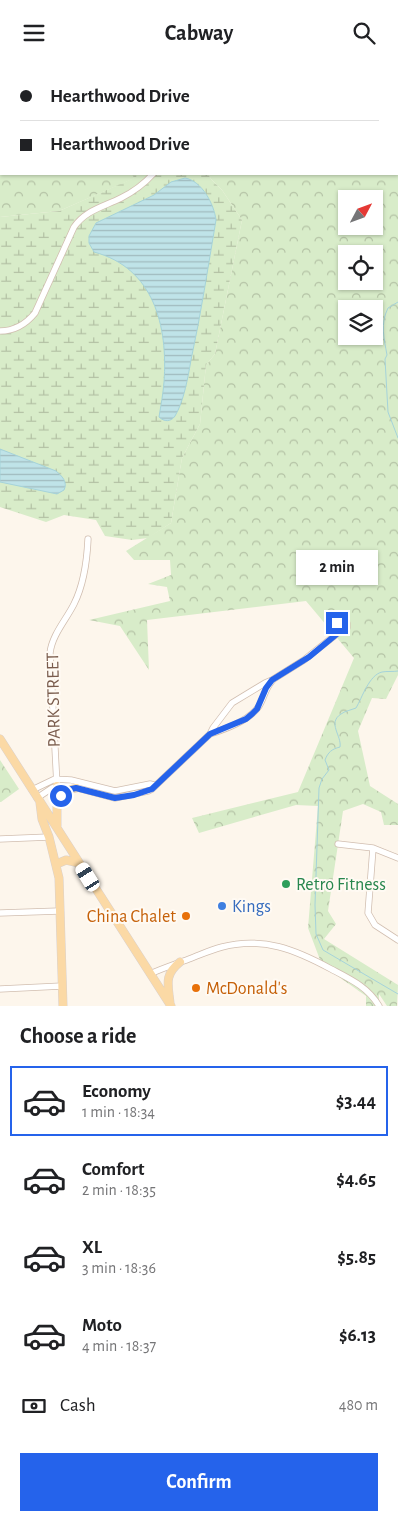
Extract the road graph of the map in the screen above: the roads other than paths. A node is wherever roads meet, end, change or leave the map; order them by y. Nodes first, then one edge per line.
1 (152, 175) edge
2 (0, 331) edge
3 (88, 539) dead end
4 (338, 633) dead end
5 (272, 680) junction
6 (210, 734) junction
7 (0, 739) edge
8 (56, 783) junction
9 (154, 785) junction
10 (76, 788) junction
11 (32, 790) junction
12 (38, 800) junction
13 (56, 805) junction
14 (57, 828) junction
15 (49, 837) junction
16 (0, 839) edge
17 (338, 844) dead end
18 (373, 848) junction
19 (398, 858) edge
20 (59, 863) junction
21 (79, 863) junction
22 (58, 873) junction
23 (60, 911) junction
24 (0, 913) edge
25 (398, 940) edge
26 (180, 962) junction
27 (150, 974) junction
28 (62, 987) junction
29 (0, 989) edge
30 (170, 1005) edge
31 (63, 1006) edge
32 (379, 1006) edge

1 - 2 street
3 - 8 street, PARK STREET
4 - 5 street
5 - 6 street
5 - 6 street
6 - 9 street
7 - 11 main road
8 - 9 street
8 - 10 street
8 - 11 street
8 - 12 street
8 - 13 main road
9 - 10 street
10 - 13 main road
11 - 12 main road
12 - 14 main road
12 - 15 main road
13 - 14 main road
14 - 21 main road
15 - 16 street
15 - 20 main road
15 - 22 main road
17 - 18 street
18 - 19 street
18 - 25 street
20 - 21 main road
20 - 22 main road
21 - 27 main road
22 - 23 main road
23 - 24 street
23 - 28 main road
26 - 27 street
26 - 30 main road
26 - 32 street
27 - 30 main road
28 - 29 street
28 - 31 main road

